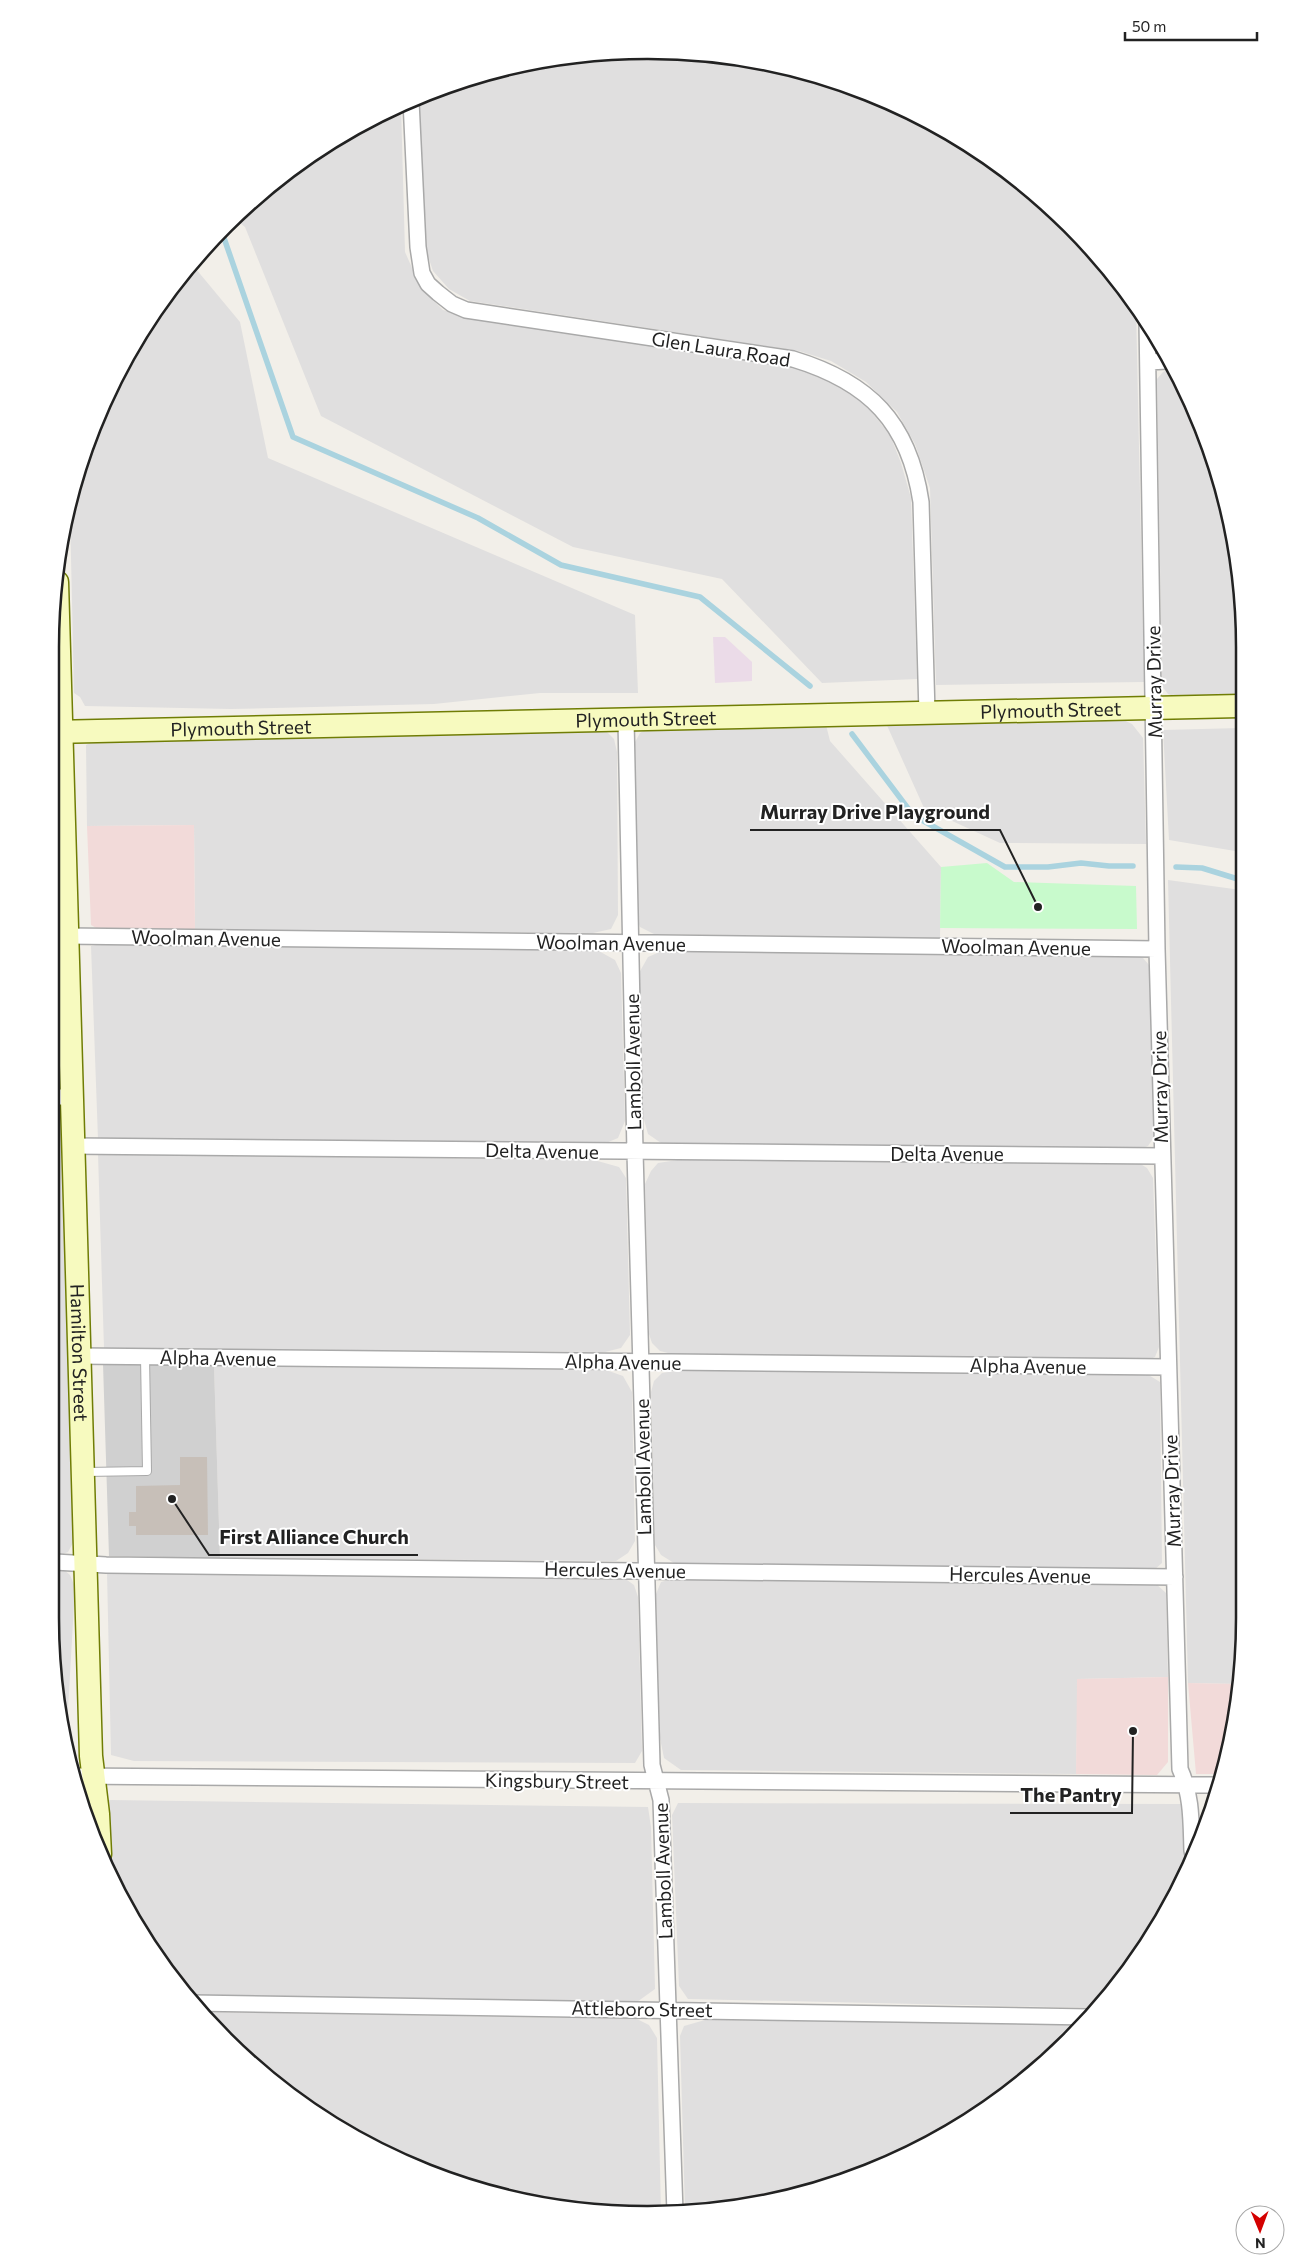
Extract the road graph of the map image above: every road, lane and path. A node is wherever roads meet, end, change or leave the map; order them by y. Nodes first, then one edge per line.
1 (411, 109) edge
2 (1147, 337) edge
3 (1162, 361) edge
4 (1148, 362) junction
5 (1236, 706) edge
6 (1154, 708) junction
7 (928, 713) junction
8 (626, 720) junction
9 (59, 732) edge
10 (59, 891) edge
11 (66, 936) junction
12 (631, 943) junction
13 (1157, 949) junction
14 (62, 1097) edge
15 (72, 1146) junction
16 (635, 1152) junction
17 (1162, 1156) junction
18 (78, 1356) junction
19 (145, 1357) junction
20 (640, 1362) junction
21 (1167, 1367) junction
22 (83, 1472) junction
23 (59, 1562) edge
24 (85, 1563) junction
25 (645, 1570) junction
26 (1175, 1577) junction
27 (84, 1776) edge
28 (657, 1782) junction
29 (1187, 1785) junction
30 (1212, 1785) edge
31 (91, 1809) edge
32 (1192, 1841) edge
33 (203, 2003) edge
34 (668, 2010) junction
35 (1080, 2017) edge
36 (675, 2205) edge

1 - 7 street, Glen Laura Road
2 - 4 street, Murray Drive
3 - 4 street
4 - 6 street, Murray Drive
5 - 6 street, Plymouth Street
6 - 7 street, Plymouth Street
6 - 13 street, Murray Drive
7 - 8 street, Plymouth Street
8 - 9 street, Plymouth Street
8 - 12 street, Lamboll Avenue
10 - 11 street, Hamilton Street
11 - 12 street, Woolman Avenue
11 - 14 street, Hamilton Street
12 - 13 street, Woolman Avenue
12 - 16 street, Lamboll Avenue
13 - 17 street, Murray Drive
14 - 15 street, Hamilton Street
15 - 16 street, Delta Avenue
15 - 18 street, Hamilton Street
16 - 17 street, Delta Avenue
16 - 20 street, Lamboll Avenue
17 - 21 street, Murray Drive
18 - 19 street, Alpha Avenue
18 - 22 street, Hamilton Street
19 - 20 street, Alpha Avenue
19 - 22 lane
20 - 21 street, Alpha Avenue
20 - 25 street, Lamboll Avenue
21 - 26 street, Murray Drive
22 - 24 street, Hamilton Street
23 - 24 street, Hercules Avenue
24 - 25 street, Hercules Avenue
24 - 27 street, Hamilton Street
25 - 26 street, Hercules Avenue
25 - 28 street, Lamboll Avenue
26 - 29 street, Murray Drive
27 - 28 street, Kingsbury Street
27 - 31 street, Hamilton Street
28 - 29 street, Kingsbury Street
28 - 34 street, Lamboll Avenue
29 - 30 street, Kingsbury Street
29 - 32 street, Murray Drive
33 - 34 street, Attleboro Street
34 - 35 street, Attleboro Street
34 - 36 street, Lamboll Avenue

